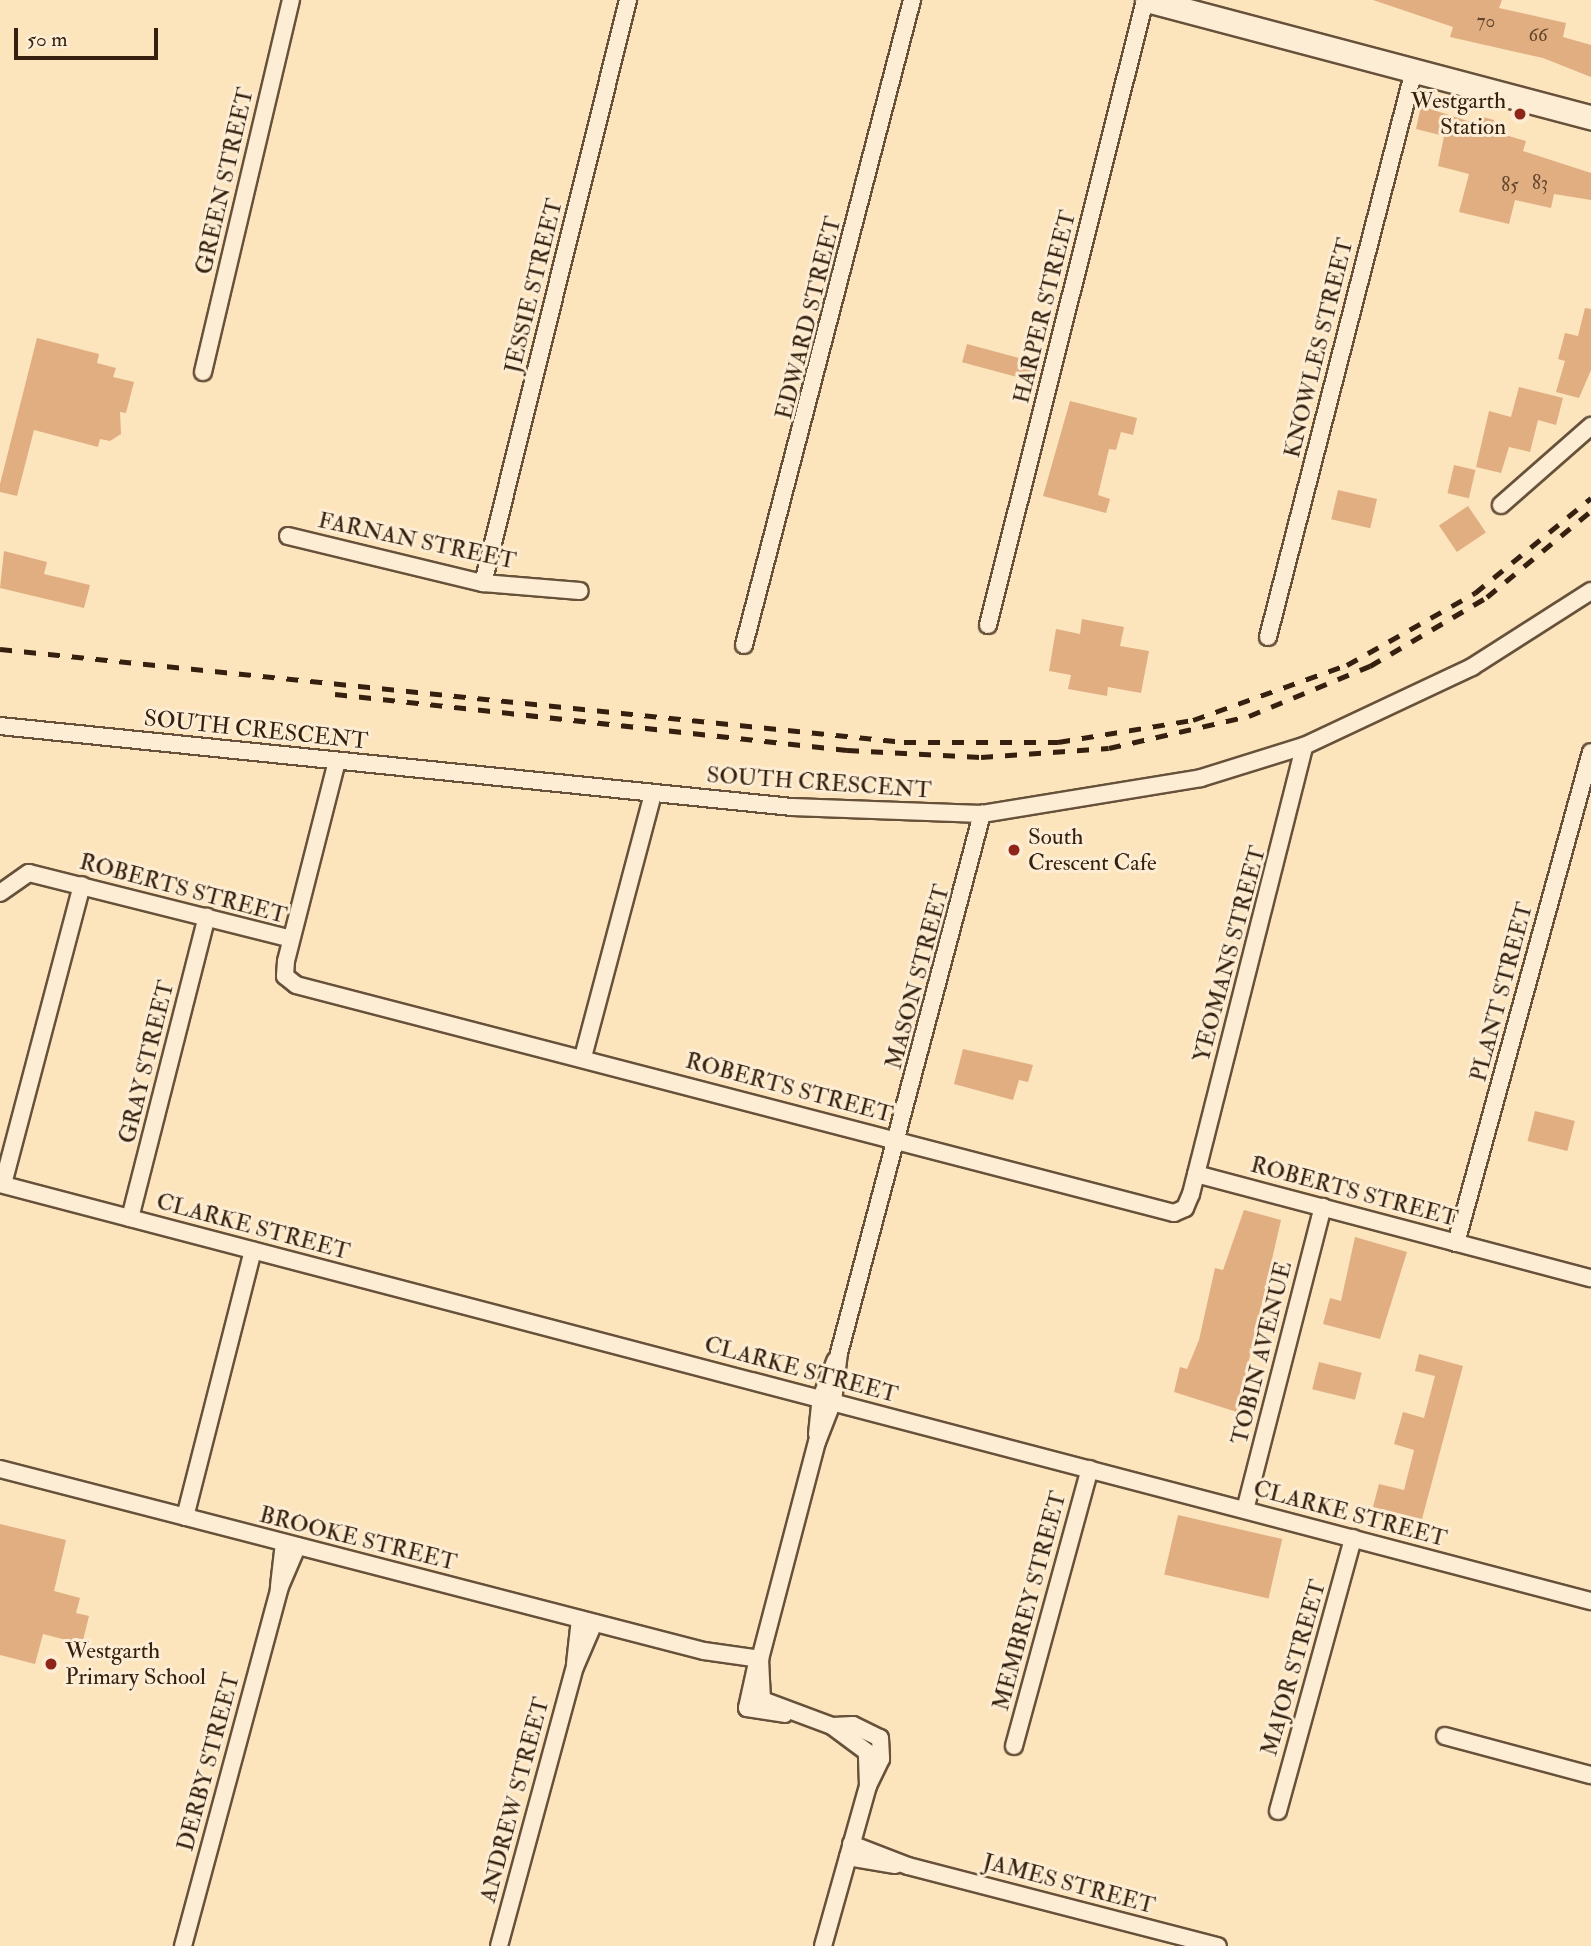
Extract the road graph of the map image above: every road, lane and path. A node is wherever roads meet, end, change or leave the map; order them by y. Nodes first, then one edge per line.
1 (291, 0) edge
2 (628, 0) edge
3 (912, 0) edge
4 (1146, 0) edge
5 (1414, 70) junction
6 (1591, 117) edge
7 (203, 372) dead end
8 (1591, 426) edge
9 (1501, 505) dead end
10 (288, 536) dead end
11 (483, 583) junction
12 (580, 590) dead end
13 (1591, 591) edge
14 (988, 625) dead end
15 (1268, 637) dead end
16 (744, 645) dead end
17 (0, 726) edge
18 (1304, 746) junction
19 (1591, 752) edge
20 (337, 761) junction
21 (653, 794) junction
22 (982, 814) junction
23 (82, 885) junction
24 (0, 893) edge
25 (207, 917) junction
26 (291, 939) junction
27 (583, 1057) junction
28 (896, 1140) junction
29 (1196, 1174) junction
30 (1, 1184) edge
31 (1323, 1207) junction
32 (130, 1218) junction
33 (1456, 1243) junction
34 (253, 1251) junction
35 (1591, 1278) edge
36 (827, 1400) junction
37 (0, 1469) edge
38 (1090, 1469) junction
39 (1245, 1510) junction
40 (185, 1517) junction
41 (1353, 1538) junction
42 (290, 1545) junction
43 (1591, 1601) edge
44 (587, 1621) junction
45 (758, 1667) junction
46 (1445, 1736) dead end
47 (1014, 1746) dead end
48 (1591, 1774) edge
49 (1278, 1811) dead end
50 (849, 1851) junction
51 (1152, 1929) junction
52 (183, 1946) edge
53 (499, 1946) edge
54 (823, 1946) edge
55 (1148, 1946) edge
56 (1218, 1946) edge

1 - 7 street, GREEN STREET
2 - 11 street, JESSIE STREET
3 - 16 street, EDWARD STREET
4 - 5 main road
4 - 14 street, HARPER STREET
5 - 6 main road
5 - 15 street, KNOWLES STREET
8 - 9 street
10 - 11 street, FARNAN STREET
11 - 12 street, FARNAN STREET
13 - 18 street, SOUTH CRESCENT
17 - 20 street, SOUTH CRESCENT
18 - 22 street, SOUTH CRESCENT
18 - 29 street, YEOMANS STREET
19 - 33 street, PLANT STREET
20 - 21 street, SOUTH CRESCENT
20 - 26 street
21 - 22 street, SOUTH CRESCENT
21 - 27 street
22 - 28 street, MASON STREET
23 - 24 street, ROBERTS STREET
23 - 25 street, ROBERTS STREET
23 - 30 street
25 - 26 street, ROBERTS STREET
25 - 32 street, GRAY STREET
26 - 27 street, ROBERTS STREET
27 - 28 street, ROBERTS STREET
28 - 29 street, ROBERTS STREET
28 - 36 street, MASON STREET
29 - 31 street, ROBERTS STREET
30 - 32 street, CLARKE STREET
31 - 33 street, ROBERTS STREET
31 - 39 street, TOBIN AVENUE
32 - 34 street, CLARKE STREET
33 - 35 street, ROBERTS STREET
34 - 36 street, CLARKE STREET
34 - 40 street
36 - 38 street, CLARKE STREET
36 - 45 street, MASON STREET
37 - 40 street, BROOKE STREET
38 - 39 street, CLARKE STREET
38 - 47 street, MEMBREY STREET
39 - 41 street, CLARKE STREET
40 - 42 street, BROOKE STREET
41 - 43 street, CLARKE STREET
41 - 49 street, MAJOR STREET
42 - 44 street, BROOKE STREET
42 - 52 street, DERBY STREET
44 - 45 street, BROOKE STREET
44 - 53 street, ANDREW STREET
45 - 50 street, MASON STREET
46 - 48 street
50 - 51 street, JAMES STREET
50 - 54 street
51 - 55 street
51 - 56 street, JAMES STREET

